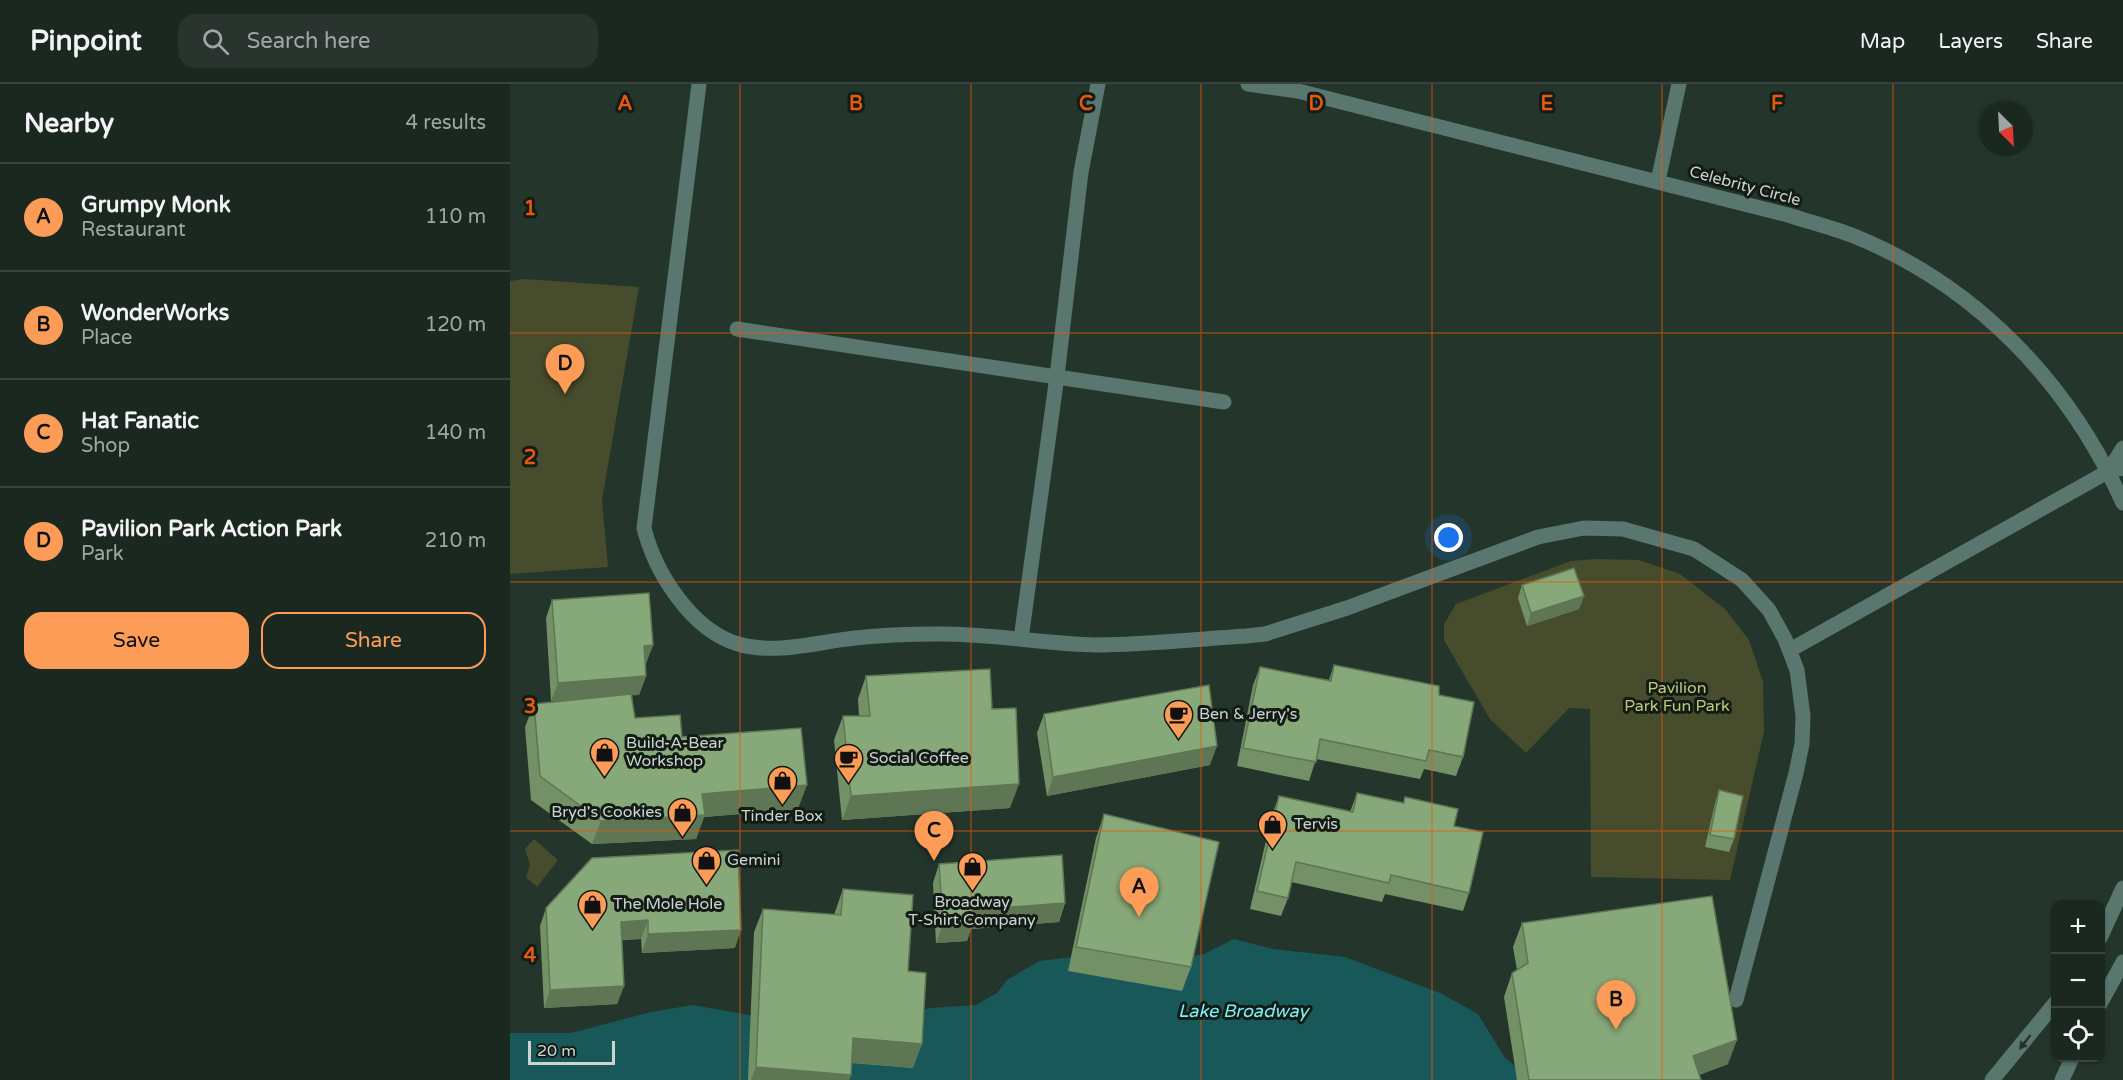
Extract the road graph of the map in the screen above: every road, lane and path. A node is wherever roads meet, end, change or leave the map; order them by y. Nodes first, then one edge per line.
1 (699, 84) edge
2 (1098, 84) edge
3 (1248, 84) edge
4 (1679, 84) edge
5 (1658, 182) junction
6 (737, 329) dead end
7 (1057, 376) junction
8 (1224, 402) dead end
9 (2123, 448) edge
10 (2116, 470) edge
11 (2123, 503) edge
12 (1021, 639) junction
13 (1790, 650) junction
14 (2123, 888) edge
15 (2105, 927) edge
16 (2123, 962) edge
17 (2105, 995) edge
18 (1736, 1000) dead end
19 (2051, 1007) edge
20 (2070, 1062) edge
21 (1992, 1080) edge
22 (2062, 1080) edge

1 - 12 street
2 - 7 street
3 - 5 street, Celebrity Circle
4 - 5 street
5 - 10 street, Celebrity Circle
6 - 7 street
7 - 8 street
7 - 12 street
9 - 10 street
10 - 11 street, Celebrity Circle
10 - 13 street
12 - 13 street
13 - 18 street
14 - 15 street
16 - 17 street
19 -> 21 street
20 - 22 street

